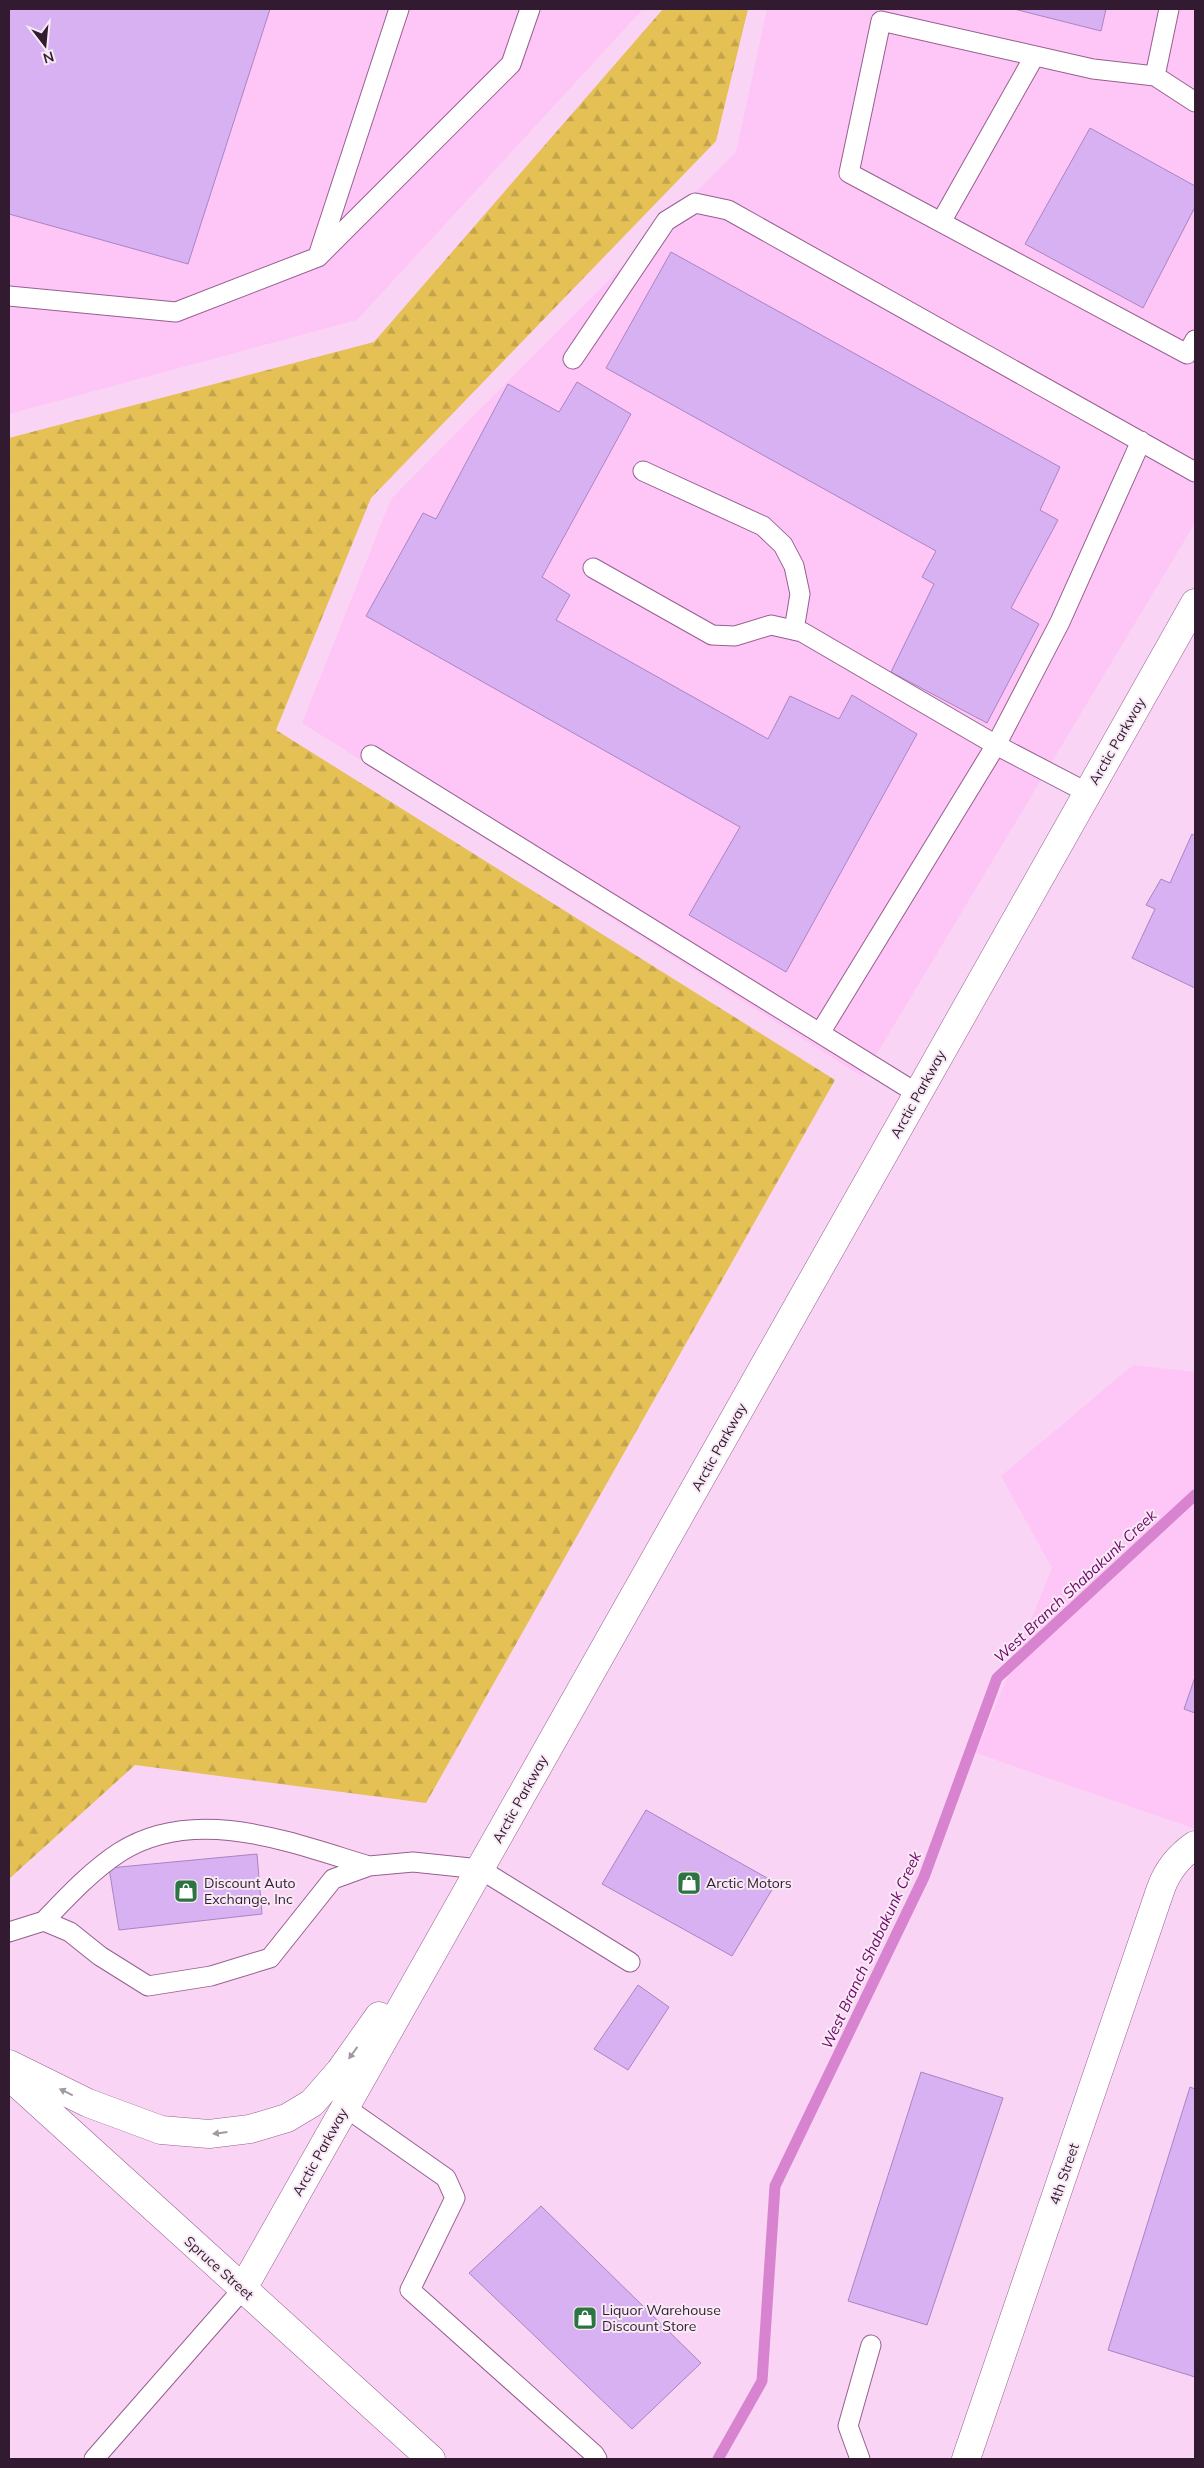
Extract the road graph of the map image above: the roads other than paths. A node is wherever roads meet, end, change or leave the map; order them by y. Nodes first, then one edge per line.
1 (399, 9) edge
2 (530, 9) edge
3 (1169, 9) edge
4 (905, 18) edge
5 (1034, 57) junction
6 (1155, 76) junction
7 (1195, 102) edge
8 (941, 222) junction
9 (318, 257) junction
10 (9, 296) edge
11 (1195, 340) edge
12 (573, 359) dead end
13 (1141, 441) junction
14 (643, 471) dead end
15 (1195, 472) edge
16 (593, 568) dead end
17 (1195, 603) edge
18 (794, 630) junction
19 (1188, 632) edge
20 (996, 745) junction
21 (371, 755) dead end
22 (1088, 793) junction
23 (820, 1033) junction
24 (918, 1094) junction
25 (1195, 1845) edge
26 (370, 1866) junction
27 (480, 1869) junction
28 (44, 1921) junction
29 (9, 1932) edge
30 (630, 1962) dead end
31 (9, 2064) edge
32 (9, 2076) edge
33 (345, 2108) junction
34 (242, 2290) junction
35 (871, 2345) dead end
36 (94, 2459) edge
37 (431, 2459) edge
38 (597, 2459) edge
39 (860, 2459) edge
40 (966, 2459) edge

1 - 9 lane
2 - 9 lane
3 - 6 lane
4 - 5 lane
4 - 8 lane
5 - 6 lane
5 - 8 lane
6 - 7 lane
8 - 11 lane
9 - 10 lane
12 - 13 lane
13 - 15 lane
13 - 20 lane
14 - 18 lane
16 - 18 lane
17 - 19 street, Arctic Parkway
18 - 20 lane
19 - 22 street, Arctic Parkway
20 - 22 lane
20 - 23 lane
21 - 23 lane
22 - 24 street, Arctic Parkway
23 - 24 lane
24 - 27 street, Arctic Parkway
25 - 40 street, 4th Street
26 - 27 lane
26 - 28 lane
26 - 28 lane
27 - 30 lane
27 -> 31 street
27 - 33 street, Arctic Parkway
28 - 29 lane
32 - 34 street, Spruce Street
33 - 34 street, Arctic Parkway
33 - 38 lane
34 - 36 lane
34 - 37 street, Spruce Street
35 - 39 lane

